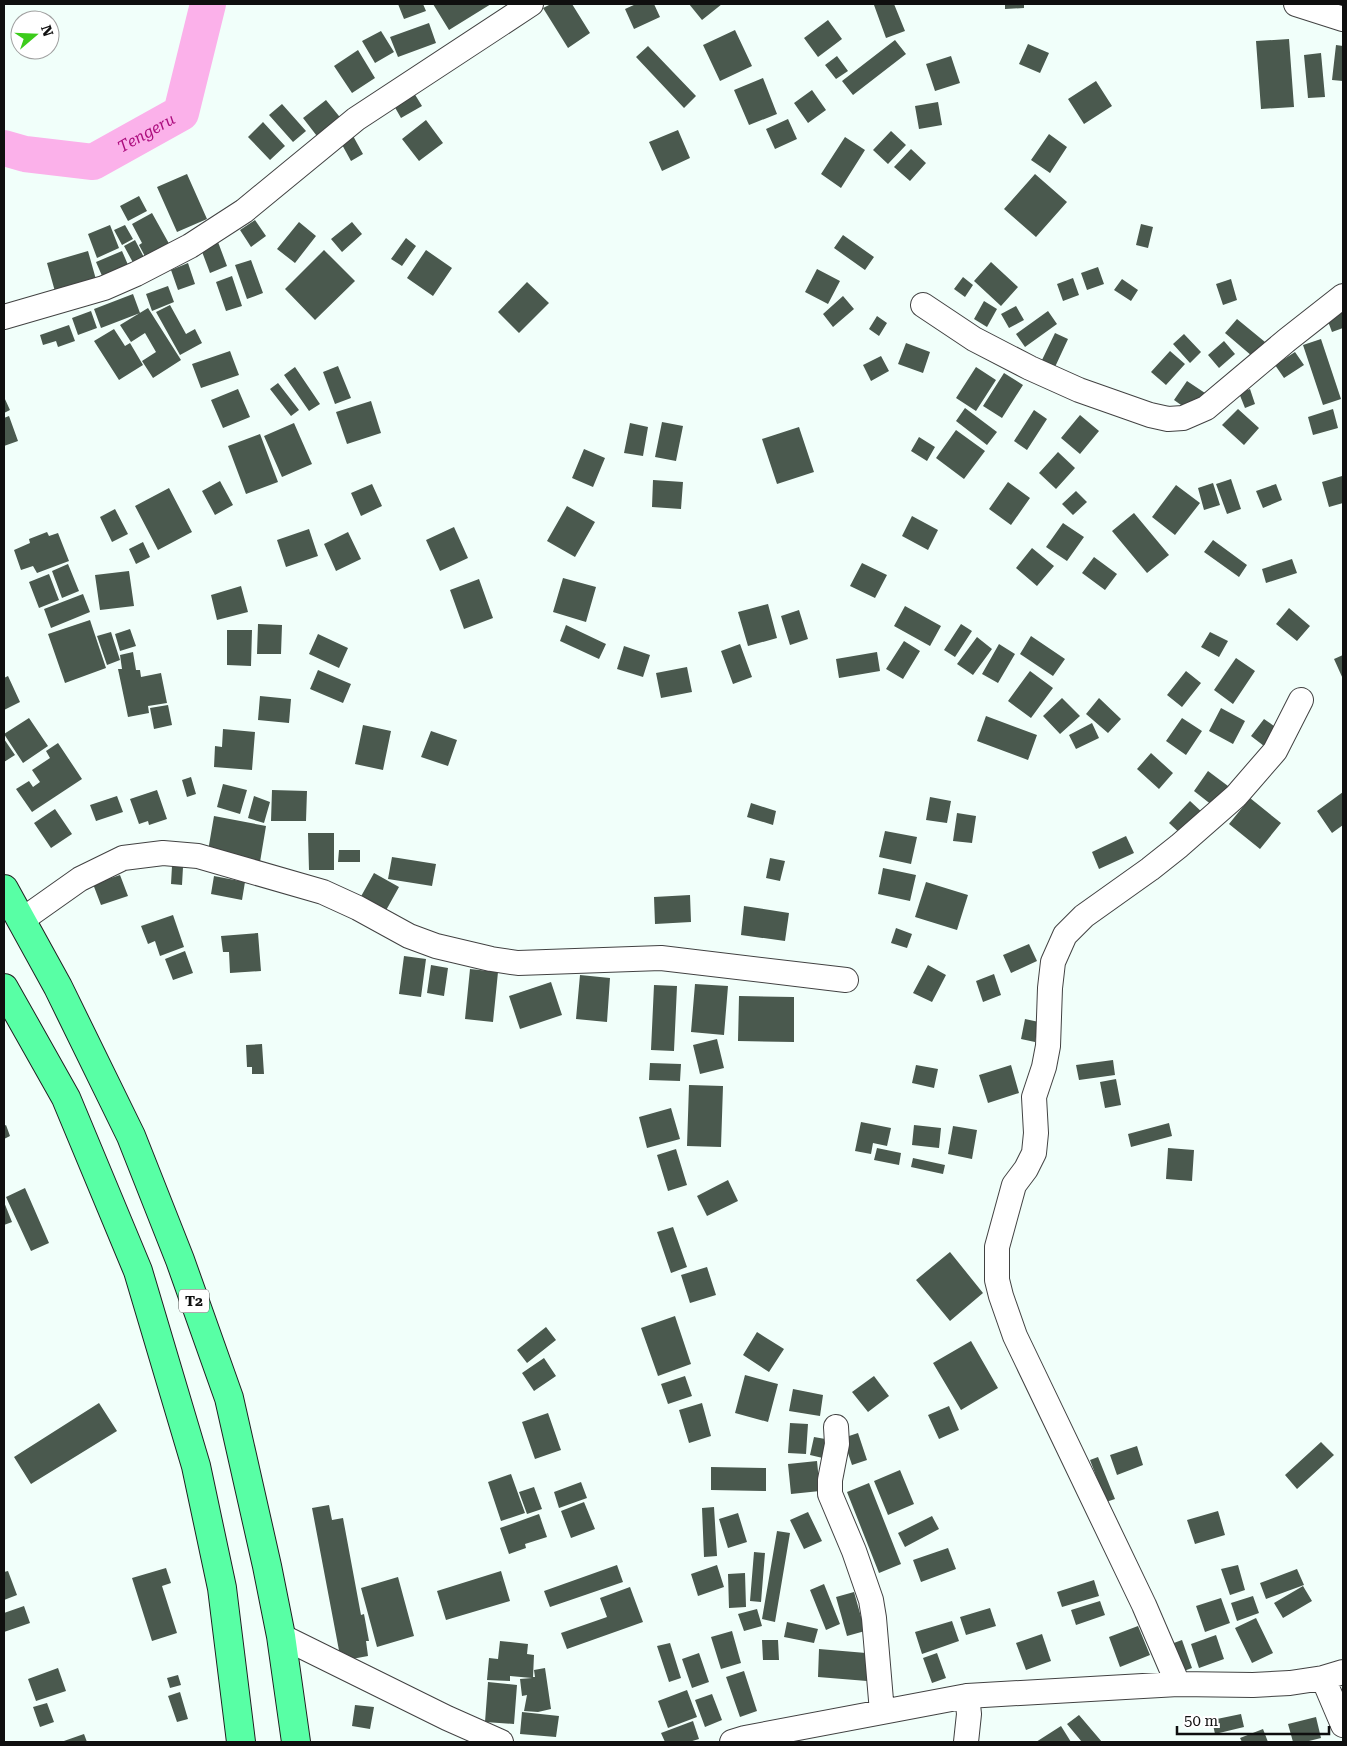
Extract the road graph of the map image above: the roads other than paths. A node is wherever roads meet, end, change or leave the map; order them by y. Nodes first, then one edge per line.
1 (531, 4) edge
2 (1296, 4) edge
3 (1343, 19) edge
4 (1343, 296) edge
5 (923, 305) dead end
6 (4, 317) edge
7 (1301, 700) dead end
8 (4, 889) edge
9 (22, 920) junction
10 (846, 980) dead end
11 (4, 988) edge
12 (836, 1427) dead end
13 (281, 1636) junction
14 (1333, 1675) edge
15 (1178, 1684) junction
16 (967, 1696) junction
17 (882, 1712) junction
18 (1343, 1724) edge
19 (797, 1735) edge
20 (241, 1742) edge
21 (296, 1742) edge
22 (501, 1742) edge
23 (732, 1742) edge
24 (966, 1742) edge

1 - 6 street
2 - 3 street
4 - 5 street
7 - 15 street
8 - 9 highway, T2
9 - 10 street
9 - 13 highway, T2
11 - 20 highway
12 - 17 street
13 - 21 highway, T2
13 - 22 street
14 - 15 street
14 - 18 street
15 - 16 street
16 - 17 street
16 - 24 street
17 - 19 street
19 - 23 street

